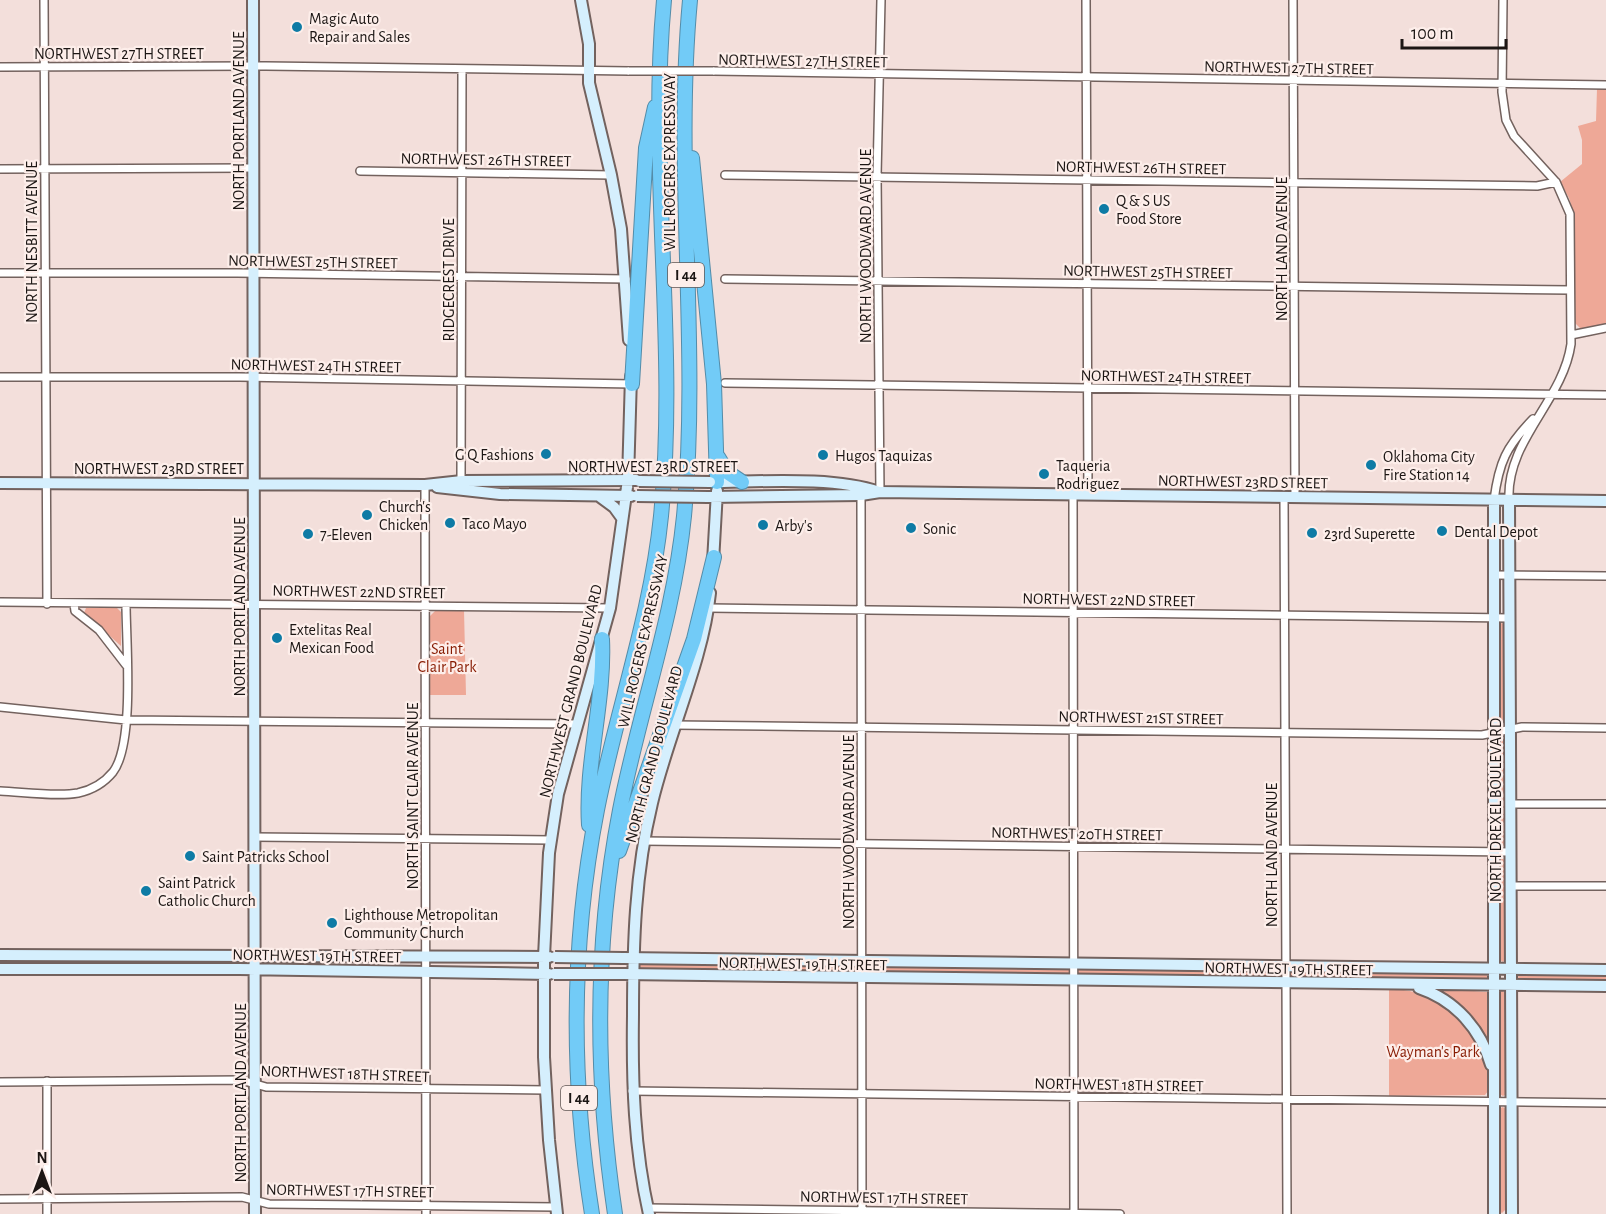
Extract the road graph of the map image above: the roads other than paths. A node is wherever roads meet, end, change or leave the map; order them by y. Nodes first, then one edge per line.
1 (44, 0) edge
2 (253, 0) edge
3 (581, 0) edge
4 (664, 0) edge
5 (690, 0) edge
6 (881, 0) edge
7 (1086, 0) edge
8 (1293, 0) edge
9 (1503, 0) edge
10 (253, 66) junction
11 (0, 67) edge
12 (44, 67) junction
13 (462, 69) junction
14 (588, 71) junction
15 (879, 74) junction
16 (1086, 77) junction
17 (684, 79) junction
18 (1293, 81) junction
19 (660, 84) junction
20 (1502, 84) junction
21 (1606, 85) edge
22 (0, 168) edge
23 (45, 168) junction
24 (254, 168) junction
25 (360, 171) dead end
26 (461, 173) junction
27 (611, 175) junction
28 (725, 175) dead end
29 (878, 176) junction
30 (1087, 180) junction
31 (1556, 182) junction
32 (1294, 183) junction
33 (0, 273) edge
34 (45, 273) junction
35 (253, 273) junction
36 (461, 277) junction
37 (626, 279) junction
38 (725, 279) dead end
39 (878, 281) junction
40 (1087, 284) junction
41 (1294, 287) junction
42 (1570, 290) junction
43 (1606, 328) edge
44 (1571, 335) junction
45 (0, 377) edge
46 (45, 377) junction
47 (254, 378) junction
48 (461, 381) junction
49 (725, 383) dead end
50 (632, 384) junction
51 (880, 385) junction
52 (1088, 388) junction
53 (1294, 391) junction
54 (1553, 394) junction
55 (1606, 395) edge
56 (1539, 413) junction
57 (718, 457) junction
58 (634, 480) junction
59 (713, 482) junction
60 (742, 482) junction
61 (0, 483) edge
62 (46, 483) junction
63 (254, 483) junction
64 (425, 485) junction
65 (461, 487) junction
66 (861, 490) junction
67 (880, 492) junction
68 (1073, 494) junction
69 (1088, 494) junction
70 (599, 496) junction
71 (632, 496) junction
72 (713, 497) junction
73 (1290, 497) junction
74 (1494, 500) junction
75 (1509, 500) junction
76 (1606, 501) edge
77 (622, 518) junction
78 (714, 557) junction
79 (1494, 575) junction
80 (1510, 575) junction
81 (1606, 576) edge
82 (0, 603) edge
83 (47, 604) junction
84 (74, 604) junction
85 (126, 604) junction
86 (254, 604) junction
87 (426, 605) junction
88 (610, 608) junction
89 (709, 608) junction
90 (861, 610) junction
91 (1073, 612) junction
92 (1284, 615) junction
93 (1494, 618) junction
94 (1510, 618) junction
95 (602, 639) junction
96 (126, 665) junction
97 (0, 707) edge
98 (126, 720) junction
99 (254, 721) junction
100 (425, 722) junction
101 (577, 724) junction
102 (674, 725) junction
103 (862, 727) junction
104 (1606, 728) edge
105 (1072, 729) junction
106 (1510, 730) junction
107 (1284, 732) junction
108 (1494, 733) junction
109 (0, 791) edge
110 (1510, 804) junction
111 (1606, 804) edge
112 (254, 837) junction
113 (426, 839) junction
114 (551, 840) junction
115 (644, 842) junction
116 (861, 844) junction
117 (1073, 846) junction
118 (590, 849) junction
119 (1284, 849) junction
120 (1495, 851) junction
121 (1510, 852) junction
122 (609, 879) junction
123 (1510, 885) junction
124 (1606, 886) edge
125 (255, 954) junction
126 (0, 955) edge
127 (426, 956) junction
128 (550, 957) junction
129 (628, 958) junction
130 (862, 960) junction
131 (1073, 962) junction
132 (1284, 964) junction
133 (1494, 968) junction
134 (1510, 968) junction
135 (0, 969) edge
136 (255, 969) junction
137 (1606, 970) edge
138 (426, 971) junction
139 (549, 974) junction
140 (628, 975) junction
141 (862, 979) junction
142 (1074, 981) junction
143 (1284, 983) junction
144 (1404, 985) junction
145 (1511, 985) junction
146 (1494, 986) junction
147 (1606, 986) edge
148 (1494, 1075) junction
149 (47, 1081) junction
150 (0, 1082) edge
151 (255, 1084) junction
152 (426, 1089) junction
153 (546, 1090) junction
154 (632, 1091) junction
155 (862, 1094) junction
156 (1073, 1096) junction
157 (1287, 1099) junction
158 (1494, 1101) junction
159 (1512, 1101) junction
160 (1606, 1103) edge
161 (0, 1199) edge
162 (47, 1200) junction
163 (255, 1201) junction
164 (426, 1206) junction
165 (557, 1210) edge
166 (648, 1211) edge
167 (862, 1212) edge
168 (47, 1214) edge
169 (255, 1214) edge
170 (426, 1214) edge
171 (592, 1214) edge
172 (615, 1214) edge
173 (1074, 1214) edge
174 (1120, 1214) edge
175 (1287, 1214) edge
176 (1494, 1214) edge
177 (1512, 1214) edge

1 - 12 street, NORTH NESBITT AVENUE
2 - 10 street, NORTH PORTLAND AVENUE
3 - 14 street, NORTHWEST GRAND BOULEVARD
4 - 19 highway, WILL ROGERS EXPRESSWAY / I 44
5 - 17 highway, WILL ROGERS EXPRESSWAY / I 44
6 - 15 street, NORTH WOODWARD AVENUE
7 - 16 street
8 - 18 street, NORTH LAND AVENUE
9 - 20 street, NORTH DREXEL BOULEVARD
10 - 12 street, NORTHWEST 27TH STREET
10 - 13 street, NORTHWEST 27TH STREET
10 - 24 street, NORTH PORTLAND AVENUE
11 - 12 street, NORTHWEST 27TH STREET
12 - 23 street, NORTH NESBITT AVENUE
13 - 14 street, NORTHWEST 27TH STREET
13 - 26 street, RIDGECREST DRIVE
14 - 15 street, NORTHWEST 27TH STREET, bridge
14 - 27 street, NORTHWEST GRAND BOULEVARD
15 - 16 street, NORTHWEST 27TH STREET
15 - 29 street, NORTH WOODWARD AVENUE
16 - 18 street, NORTHWEST 27TH STREET
16 - 30 street
17 - 57 highway
17 - 122 highway, WILL ROGERS EXPRESSWAY / I 44
18 - 20 street, NORTHWEST 27TH STREET
18 - 32 street, NORTH LAND AVENUE
19 - 50 highway
19 - 118 highway, WILL ROGERS EXPRESSWAY / I 44
20 - 21 street, NORTHWEST 27TH STREET
20 - 31 street, NORTH DREXEL BOULEVARD
22 - 23 street
23 - 24 street
23 - 34 street, NORTH NESBITT AVENUE
24 - 35 street, NORTH PORTLAND AVENUE
25 - 26 street, NORTHWEST 26TH STREET
26 - 27 street, NORTHWEST 26TH STREET
26 - 36 street, RIDGECREST DRIVE
27 - 37 street, NORTHWEST GRAND BOULEVARD
28 - 29 street, NORTHWEST 26TH STREET
29 - 30 street, NORTHWEST 26TH STREET
29 - 39 street, NORTH WOODWARD AVENUE
30 - 32 street, NORTHWEST 26TH STREET
30 - 40 street
31 - 32 street, NORTHWEST 26TH STREET
31 - 42 street, NORTH DREXEL BOULEVARD
32 - 41 street, NORTH LAND AVENUE
33 - 34 street, NORTHWEST 25TH STREET
34 - 35 street, NORTHWEST 25TH STREET
34 - 46 street, NORTH NESBITT AVENUE
35 - 36 street, NORTHWEST 25TH STREET
35 - 47 street, NORTH PORTLAND AVENUE
36 - 37 street, NORTHWEST 25TH STREET
36 - 48 street, RIDGECREST DRIVE
37 - 50 street, NORTHWEST GRAND BOULEVARD
38 - 39 street, NORTHWEST 25TH STREET
39 - 40 street, NORTHWEST 25TH STREET
39 - 51 street, NORTH WOODWARD AVENUE
40 - 41 street, NORTHWEST 25TH STREET
40 - 52 street
41 - 42 street, NORTHWEST 25TH STREET
41 - 53 street, NORTH LAND AVENUE
42 - 44 street, NORTH DREXEL BOULEVARD
43 - 44 street
44 - 54 street, NORTH DREXEL BOULEVARD
45 - 46 street, NORTHWEST 24TH STREET
46 - 47 street, NORTHWEST 24TH STREET
46 - 62 street, NORTH NESBITT AVENUE
47 - 48 street, NORTHWEST 24TH STREET
47 - 63 street, NORTH PORTLAND AVENUE
48 - 50 street, NORTHWEST 24TH STREET
48 - 65 street, RIDGECREST DRIVE
49 - 51 street, NORTHWEST 24TH STREET
50 - 58 street, NORTHWEST GRAND BOULEVARD
51 - 52 street, NORTHWEST 24TH STREET
51 - 67 street, NORTH WOODWARD AVENUE
52 - 53 street, NORTHWEST 24TH STREET
52 - 69 street
53 - 54 street, NORTHWEST 24TH STREET
53 - 73 street, NORTH LAND AVENUE
54 - 55 street, NORTHWEST 24TH STREET
54 - 56 street, NORTH DREXEL BOULEVARD
56 - 74 street, NORTH DREXEL BOULEVARD
56 - 75 street, NORTH DREXEL BOULEVARD
57 - 59 highway
57 - 60 highway
58 - 59 street, NORTHWEST 23RD STREET, bridge
58 - 65 street, NORTHWEST 23RD STREET
58 - 71 street, NORTHWEST GRAND BOULEVARD
59 - 60 street, NORTHWEST 23RD STREET
59 - 72 street, NORTH GRAND BOULEVARD
60 - 66 street, NORTHWEST 23RD STREET
61 - 62 street, NORTHWEST 23RD STREET
62 - 63 street, NORTHWEST 23RD STREET
62 - 83 street, NORTH NESBITT AVENUE
63 - 64 street, NORTHWEST 23RD STREET
63 - 86 street, NORTH PORTLAND AVENUE
64 - 65 street, NORTHWEST 23RD STREET
64 - 87 street, NORTH SAINT CLAIR AVENUE
65 - 70 street, NORTHWEST 23RD STREET
66 - 67 street, NORTHWEST 23RD STREET
66 - 72 street, NORTHWEST 23RD STREET
66 - 90 street, NORTH WOODWARD AVENUE
67 - 68 street, NORTHWEST 23RD STREET
68 - 69 street, NORTHWEST 23RD STREET
68 - 91 street
69 - 73 street, NORTHWEST 23RD STREET
70 - 71 street, NORTHWEST 23RD STREET
70 - 77 street
71 - 72 street, NORTHWEST 23RD STREET, bridge
71 - 77 street, NORTHWEST GRAND BOULEVARD
72 - 78 street, NORTH GRAND BOULEVARD
73 - 74 street, NORTHWEST 23RD STREET
73 - 92 street, NORTH LAND AVENUE
74 - 75 street, NORTHWEST 23RD STREET
74 - 79 street
75 - 76 street, NORTHWEST 23RD STREET
75 - 80 street, NORTH DREXEL BOULEVARD
77 - 88 street, NORTHWEST GRAND BOULEVARD
78 - 89 street, NORTH GRAND BOULEVARD
78 - 122 highway
79 - 80 street
79 - 93 street
80 - 81 street
80 - 94 street, NORTH DREXEL BOULEVARD
82 - 83 street, NORTHWEST 22ND STREET
83 - 84 street, NORTHWEST 22ND STREET
84 - 85 street, NORTHWEST 22ND STREET
84 - 96 street
85 - 86 street, NORTHWEST 22ND STREET
85 - 96 street
86 - 87 street, NORTHWEST 22ND STREET
86 - 99 street, NORTH PORTLAND AVENUE
87 - 88 street, NORTHWEST 22ND STREET
87 - 100 street, NORTH SAINT CLAIR AVENUE
88 - 95 street, NORTHWEST GRAND BOULEVARD
89 - 90 street, NORTHWEST 22ND STREET
89 - 102 street, NORTH GRAND BOULEVARD
90 - 91 street, NORTHWEST 22ND STREET
90 - 103 street, NORTH WOODWARD AVENUE
91 - 92 street, NORTHWEST 22ND STREET
91 - 105 street
92 - 93 street, NORTHWEST 22ND STREET
92 - 107 street, NORTH LAND AVENUE
93 - 94 street, NORTHWEST 22ND STREET
93 - 108 street
94 - 106 street, NORTH DREXEL BOULEVARD
95 - 101 street, NORTHWEST GRAND BOULEVARD
95 - 118 highway
96 - 98 street
97 - 98 street
98 - 99 street
98 - 109 street
99 - 100 street
99 - 112 street, NORTH PORTLAND AVENUE
100 - 101 street
100 - 113 street, NORTH SAINT CLAIR AVENUE
101 - 114 street, NORTHWEST GRAND BOULEVARD
102 - 103 street, NORTHWEST 21ST STREET
102 - 115 street, NORTH GRAND BOULEVARD
103 - 105 street, NORTHWEST 21ST STREET
103 - 116 street, NORTH WOODWARD AVENUE
104 - 106 street, NORTHWEST 21ST STREET
105 - 107 street, NORTHWEST 21ST STREET
105 - 117 street
106 - 108 street, NORTHWEST 21ST STREET
106 - 110 street, NORTH DREXEL BOULEVARD
107 - 108 street, NORTHWEST 21ST STREET
107 - 119 street, NORTH LAND AVENUE
108 - 120 street
110 - 111 street
110 - 121 street, NORTH DREXEL BOULEVARD
112 - 113 street
112 - 125 street, NORTH PORTLAND AVENUE
113 - 114 street
113 - 127 street, NORTH SAINT CLAIR AVENUE
114 - 128 street, NORTHWEST GRAND BOULEVARD
115 - 116 street, NORTHWEST 20TH STREET
115 - 129 street, NORTH GRAND BOULEVARD
116 - 117 street, NORTHWEST 20TH STREET
116 - 130 street, NORTH WOODWARD AVENUE
117 - 119 street, NORTHWEST 20TH STREET
117 - 131 street
118 - 171 highway, WILL ROGERS EXPRESSWAY / I 44
119 - 120 street, NORTHWEST 20TH STREET
119 - 132 street, NORTH LAND AVENUE
120 - 121 street, NORTHWEST 20TH STREET
120 - 133 street
121 - 123 street, NORTH DREXEL BOULEVARD
122 - 172 highway, WILL ROGERS EXPRESSWAY / I 44
123 - 124 street
123 - 134 street, NORTH DREXEL BOULEVARD
125 - 126 street, NORTHWEST 19TH STREET
125 - 127 street, NORTHWEST 19TH STREET
125 - 136 street, NORTH PORTLAND AVENUE
127 - 128 street, NORTHWEST 19TH STREET
127 - 138 street, NORTH SAINT CLAIR AVENUE
128 - 129 street, NORTHWEST 19TH STREET, bridge
128 - 139 street, NORTHWEST GRAND BOULEVARD
129 - 130 street, NORTHWEST 19TH STREET
129 - 140 street, NORTH GRAND BOULEVARD
130 - 131 street, NORTHWEST 19TH STREET
130 - 141 street, NORTH WOODWARD AVENUE
131 - 132 street, NORTHWEST 19TH STREET
131 - 142 street
132 - 133 street, NORTHWEST 19TH STREET
132 - 143 street, NORTH LAND AVENUE
133 - 134 street, NORTHWEST 19TH STREET
133 - 146 street
134 - 137 street, NORTHWEST 19TH STREET
134 - 145 street, NORTH DREXEL BOULEVARD
135 - 136 street, NORTHWEST 19TH STREET
136 - 138 street, NORTHWEST 19TH STREET
136 - 151 street, NORTH PORTLAND AVENUE
138 - 139 street, NORTHWEST 19TH STREET
138 - 152 street, NORTH SAINT CLAIR AVENUE
139 - 140 street, NORTHWEST 19TH STREET, bridge
139 - 153 street, NORTHWEST GRAND BOULEVARD
140 - 141 street, NORTHWEST 19TH STREET
140 - 154 street, NORTH GRAND BOULEVARD
141 - 142 street, NORTHWEST 19TH STREET
141 - 155 street, NORTH WOODWARD AVENUE
142 - 143 street, NORTHWEST 19TH STREET
142 - 156 street
143 - 144 street, NORTHWEST 19TH STREET
143 - 157 street, NORTH LAND AVENUE
144 - 146 street, NORTHWEST 19TH STREET
144 - 148 street
145 - 146 street, NORTHWEST 19TH STREET
145 - 147 street, NORTHWEST 19TH STREET
145 - 159 street, NORTH DREXEL BOULEVARD
146 - 148 street
148 - 158 street
149 - 150 street, NORTHWEST 18TH STREET
149 - 151 street, NORTHWEST 18TH STREET
149 - 162 street
151 - 152 street, NORTHWEST 18TH STREET
151 - 163 street, NORTH PORTLAND AVENUE
152 - 153 street, NORTHWEST 18TH STREET
152 - 164 street, NORTH SAINT CLAIR AVENUE
153 - 165 street, NORTHWEST GRAND BOULEVARD
154 - 155 street, NORTHWEST 18TH STREET
154 - 166 street, NORTH GRAND BOULEVARD
155 - 156 street, NORTHWEST 18TH STREET
155 - 167 street, NORTH WOODWARD AVENUE
156 - 157 street, NORTHWEST 18TH STREET
156 - 173 street
157 - 158 street, NORTHWEST 18TH STREET
157 - 175 street, NORTH LAND AVENUE
158 - 159 street, NORTHWEST 18TH STREET
158 - 176 street
159 - 160 street, NORTHWEST 18TH STREET
159 - 177 street, NORTH DREXEL BOULEVARD
161 - 162 street, NORTHWEST 17TH STREET
162 - 163 street, NORTHWEST 17TH STREET
162 - 168 street
163 - 164 street, NORTHWEST 17TH STREET
163 - 169 street, NORTH PORTLAND AVENUE
164 - 165 street, NORTHWEST 17TH STREET
164 - 170 street, NORTH SAINT CLAIR AVENUE
166 - 167 street, NORTHWEST 17TH STREET
167 - 173 street, NORTHWEST 17TH STREET
173 - 174 street, NORTHWEST 17TH STREET

